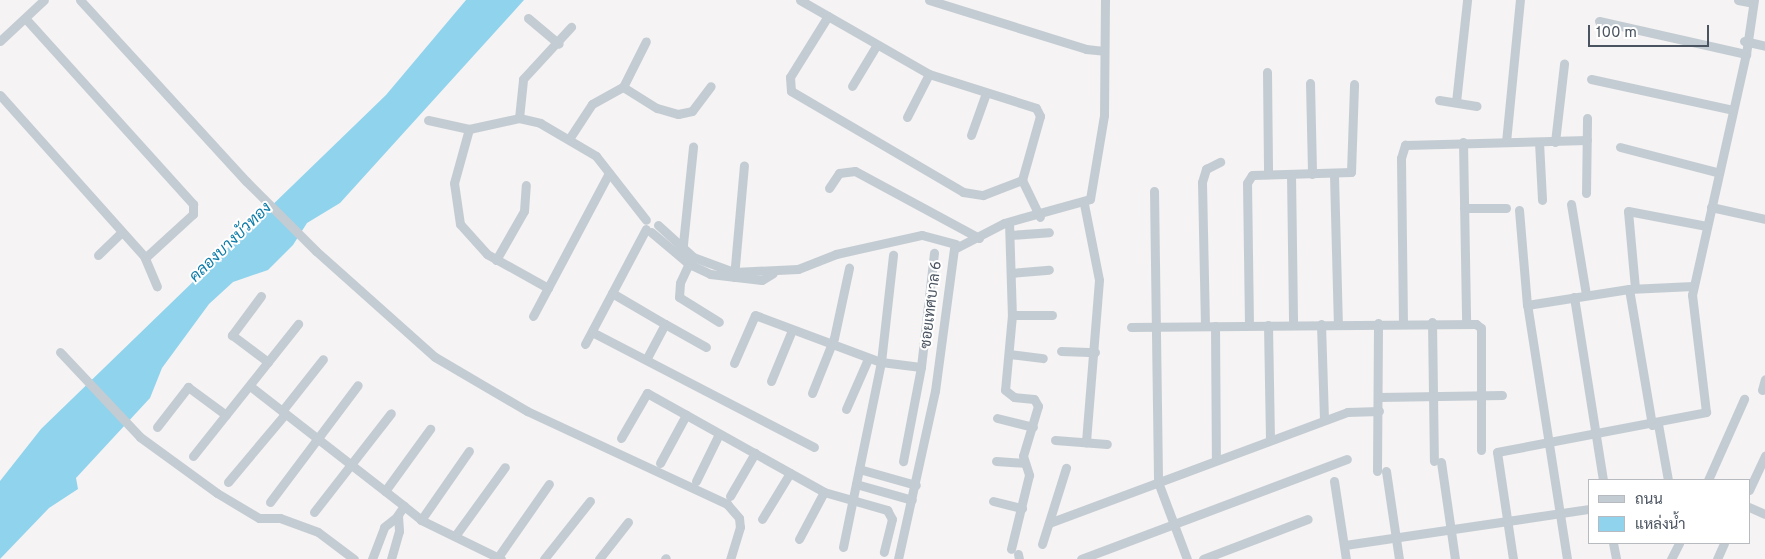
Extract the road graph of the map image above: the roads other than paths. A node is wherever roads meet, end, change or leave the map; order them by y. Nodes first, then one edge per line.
1 (44, 0) edge
2 (80, 0) edge
3 (800, 0) edge
4 (929, 0) edge
5 (1105, 0) edge
6 (1467, 0) edge
7 (1520, 0) edge
8 (1738, 0) edge
9 (1753, 2) edge
10 (828, 16) junction
11 (25, 18) junction
12 (528, 18) dead end
13 (1599, 21) dead end
14 (571, 27) dead end
15 (0, 41) edge
16 (646, 41) dead end
17 (1744, 41) junction
18 (559, 44) junction
19 (876, 46) junction
20 (1765, 46) edge
21 (1104, 51) junction
22 (1746, 54) junction
23 (1564, 64) dead end
24 (1266, 72) dead end
25 (929, 74) junction
26 (1591, 79) dead end
27 (1310, 83) dead end
28 (1354, 84) dead end
29 (711, 86) dead end
30 (852, 86) dead end
31 (623, 87) junction
32 (986, 92) junction
33 (0, 95) edge
34 (1439, 100) dead end
35 (1456, 102) junction
36 (1477, 106) dead end
37 (1733, 110) junction
38 (907, 117) dead end
39 (519, 118) junction
40 (1588, 118) dead end
41 (428, 120) dead end
42 (469, 129) junction
43 (971, 135) dead end
44 (570, 139) junction
45 (1587, 140) junction
46 (1463, 142) junction
47 (1506, 142) junction
48 (1539, 142) junction
49 (1555, 142) junction
50 (693, 147) dead end
51 (1620, 147) dead end
52 (1220, 162) dead end
53 (744, 165) dead end
54 (609, 172) junction
55 (1717, 172) junction
56 (1268, 174) junction
57 (1291, 174) junction
58 (1312, 174) junction
59 (1334, 174) junction
60 (1022, 180) junction
61 (526, 185) dead end
62 (828, 188) dead end
63 (1154, 191) dead end
64 (1586, 193) dead end
65 (1542, 200) dead end
66 (1084, 204) junction
67 (1571, 204) dead end
68 (1711, 207) junction
69 (1464, 208) junction
70 (1506, 208) dead end
71 (1519, 210) dead end
72 (1040, 217) junction
73 (1765, 219) edge
74 (1009, 222) junction
75 (650, 226) junction
76 (956, 226) junction
77 (1707, 226) junction
78 (122, 232) junction
79 (1049, 232) dead end
80 (1010, 235) junction
81 (979, 238) junction
82 (947, 240) junction
83 (956, 244) junction
84 (679, 252) junction
85 (934, 253) dead end
86 (98, 255) dead end
87 (893, 255) dead end
88 (145, 258) junction
89 (496, 260) junction
90 (691, 260) junction
91 (849, 268) dead end
92 (1049, 270) dead end
93 (1011, 273) junction
94 (734, 276) junction
95 (157, 286) dead end
96 (1693, 286) junction
97 (548, 288) junction
98 (1632, 288) junction
99 (612, 293) junction
100 (1586, 295) junction
101 (261, 296) dead end
102 (1574, 297) junction
103 (1527, 305) junction
104 (1012, 315) junction
105 (1052, 315) dead end
106 (533, 316) dead end
107 (719, 322) dead end
108 (1432, 322) junction
109 (1466, 322) junction
110 (1378, 323) junction
111 (1403, 323) junction
112 (298, 324) dead end
113 (666, 324) junction
114 (1293, 324) junction
115 (1321, 324) junction
116 (1338, 324) junction
117 (1249, 325) junction
118 (1268, 325) junction
119 (1210, 326) junction
120 (1131, 327) dead end
121 (1156, 327) junction
122 (792, 330) junction
123 (592, 332) junction
124 (585, 344) dead end
125 (831, 346) junction
126 (706, 347) dead end
127 (1060, 350) dead end
128 (60, 352) dead end
129 (1095, 352) junction
130 (1009, 354) junction
131 (647, 358) junction
132 (868, 358) junction
133 (1043, 358) dead end
134 (323, 359) dead end
135 (268, 362) junction
136 (880, 362) junction
137 (734, 363) dead end
138 (921, 367) junction
139 (1765, 379) edge
140 (771, 381) dead end
141 (358, 385) dead end
142 (250, 386) junction
143 (1762, 390) dead end
144 (812, 393) dead end
145 (1481, 395) junction
146 (1502, 395) dead end
147 (1433, 396) junction
148 (1379, 398) junction
149 (1744, 399) dead end
150 (846, 409) dead end
151 (1379, 411) junction
152 (283, 412) junction
153 (391, 413) dead end
154 (226, 415) junction
155 (686, 415) junction
156 (997, 418) dead end
157 (1324, 420) junction
158 (1655, 424) junction
159 (156, 427) dead end
160 (1033, 427) junction
161 (430, 429) dead end
162 (720, 434) junction
163 (1596, 435) junction
164 (317, 438) junction
165 (621, 438) dead end
166 (1056, 440) dead end
167 (1270, 440) junction
168 (1086, 442) junction
169 (1550, 443) junction
170 (1107, 444) dead end
171 (814, 448) dead end
172 (1481, 450) dead end
173 (469, 451) dead end
174 (754, 453) junction
175 (1765, 455) edge
176 (193, 456) dead end
177 (1347, 459) dead end
178 (1216, 460) junction
179 (903, 461) dead end
180 (660, 462) dead end
181 (996, 462) dead end
182 (1023, 463) junction
183 (352, 465) junction
184 (505, 467) dead end
185 (1066, 468) dead end
186 (859, 469) junction
187 (790, 473) junction
188 (1603, 479) edge
189 (1668, 479) edge
190 (1708, 479) edge
191 (696, 481) dead end
192 (1334, 481) dead end
193 (228, 482) dead end
194 (1158, 482) junction
195 (549, 484) dead end
196 (856, 484) junction
197 (916, 485) junction
198 (1750, 488) edge
199 (385, 491) junction
200 (824, 492) junction
201 (730, 496) dead end
202 (853, 500) junction
203 (912, 500) junction
204 (590, 501) dead end
205 (993, 501) dead end
206 (270, 502) dead end
207 (404, 506) junction
208 (1750, 507) edge
209 (1022, 508) junction
210 (1588, 508) edge
211 (314, 512) dead end
212 (1562, 512) junction
213 (1765, 514) edge
214 (397, 516) junction
215 (1308, 519) dead end
216 (1508, 519) junction
217 (421, 520) junction
218 (762, 520) dead end
219 (628, 522) dead end
220 (1049, 523) junction
221 (1174, 524) junction
222 (1452, 528) junction
223 (455, 536) junction
224 (1396, 537) junction
225 (799, 539) dead end
226 (1042, 544) dead end
227 (1613, 544) edge
228 (1678, 544) edge
229 (1724, 544) edge
230 (1345, 546) junction
231 (843, 547) dead end
232 (488, 551) junction
233 (884, 552) dead end
234 (1016, 554) edge
235 (499, 558) edge
236 (354, 559) edge
237 (372, 559) edge
238 (391, 559) edge
239 (483, 559) edge
240 (544, 559) edge
241 (599, 559) edge
242 (730, 559) edge
243 (898, 559) edge
244 (1081, 559) edge
245 (1187, 559) edge
246 (1203, 559) edge
247 (1346, 559) edge
248 (1399, 559) edge
249 (1455, 559) edge
250 (1513, 559) edge
251 (1567, 559) edge
252 (1616, 559) edge
253 (1671, 559) edge
254 (1717, 559) edge

1 - 11 street
2 - 242 street
3 - 10 street
4 - 21 street
5 - 21 street
6 - 35 street
7 - 47 street
8 - 9 street
9 - 17 street
10 - 19 street
10 - 60 street
11 - 15 street
11 - 88 street
12 - 18 street
13 - 22 street
14 - 18 street
16 - 31 street
17 - 20 street
17 - 22 street
18 - 39 street
19 - 25 street
19 - 30 street
21 - 66 street
22 - 37 street
23 - 49 street
24 - 56 street
25 - 32 street
25 - 38 street
26 - 37 street
27 - 58 street
28 - 59 street
29 - 31 street
31 - 44 street
32 - 43 street
32 - 60 street
33 - 78 street
34 - 35 street
35 - 36 street
37 - 55 street
39 - 42 street
39 - 44 street
40 - 45 street
41 - 42 street
42 - 89 street
44 - 54 street
45 - 49 street
45 - 64 street
46 - 47 street
46 - 69 street
46 - 111 street
47 - 48 street
48 - 49 street
48 - 65 street
50 - 84 street
51 - 55 street
52 - 119 street
53 - 94 street
54 - 75 street
54 - 97 street
55 - 68 street
56 - 57 street
56 - 117 street
57 - 58 street
57 - 114 street
58 - 59 street
59 - 116 street
60 - 72 street
61 - 89 street
62 - 76 street
63 - 121 street
66 - 72 street, ซอยเทศบาล 6
66 - 129 street
67 - 100 street
68 - 73 street
68 - 77 street
69 - 70 street
69 - 109 street
71 - 103 street
72 - 74 street, ซอยเทศบาล 6
74 - 80 street
74 - 81 street, ซอยเทศบาล 6
75 - 84 street
75 - 99 street
76 - 81 street
76 - 82 street
77 - 96 street
77 - 98 street
78 - 86 street
78 - 88 street
79 - 80 street
80 - 93 street
81 - 83 street, ซอยเทศบาล 6
82 - 83 street
82 - 94 street
83 - 197 street, ซอยเทศบาล 6
84 - 90 street
85 - 138 street
87 - 136 street
88 - 95 street
89 - 97 street
90 - 94 street
90 - 107 street
91 - 125 street
92 - 93 street
93 - 104 street
96 - 98 street
96 - 158 street
97 - 106 street
98 - 100 street
98 - 158 street
99 - 113 street
99 - 123 street
100 - 102 street
101 - 135 street
102 - 103 street
102 - 163 street
103 - 169 street
104 - 105 street
104 - 130 street
108 - 109 street
108 - 111 street
108 - 147 street
109 - 145 street
110 - 111 street
110 - 116 street
110 - 148 street
112 - 135 street
113 - 126 street
113 - 131 street
114 - 115 street
114 - 118 street
115 - 116 street
115 - 157 street
117 - 118 street
117 - 119 street
118 - 167 street
119 - 121 street
119 - 178 street
120 - 121 street
121 - 194 street
122 - 125 street
122 - 137 street
122 - 140 street
123 - 124 street
123 - 131 street
125 - 132 street
125 - 144 street
127 - 129 street
128 - 236 street
129 - 168 street
130 - 133 street
130 - 160 street
131 - 171 street
132 - 136 street
132 - 150 street
134 - 152 street
135 - 142 street
136 - 138 street
136 - 186 street
138 - 179 street
139 - 143 street
141 - 164 street
142 - 152 street
142 - 154 street
145 - 146 street
145 - 147 street
145 - 172 street
147 - 148 street
147 - 222 street
148 - 151 street
149 - 190 street
151 - 157 street
151 - 224 street
152 - 164 street
152 - 193 street
153 - 183 street
154 - 159 street
154 - 176 street
155 - 162 street
155 - 165 street
155 - 180 street
156 - 160 street
157 - 167 street
158 - 163 street
158 - 189 street
160 - 182 street
161 - 199 street
162 - 174 street
162 - 191 street
163 - 169 street
163 - 188 street
164 - 183 street
164 - 206 street
166 - 168 street
167 - 178 street
168 - 170 street
169 - 212 street
169 - 216 street
173 - 217 street
174 - 187 street
174 - 201 street
175 - 198 street
177 - 221 street
178 - 194 street
181 - 182 street
182 - 209 street
183 - 199 street
183 - 211 street
184 - 223 street
185 - 220 street
186 - 196 street
186 - 197 street
187 - 200 street
187 - 218 street
192 - 230 street
194 - 220 street
194 - 221 street
195 - 235 street
196 - 202 street
196 - 203 street
197 - 203 street, ซอยเทศบาล 6
199 - 207 street
200 - 202 street
200 - 225 street
202 - 231 street
202 - 233 street
203 - 243 street, ซอยเทศบาล 6
204 - 240 street
205 - 209 street
207 - 214 street
207 - 217 street
208 - 213 street
209 - 234 street
210 - 212 street
212 - 216 street
212 - 251 street
214 - 237 street
214 - 238 street
215 - 246 street
216 - 222 street
216 - 250 street
217 - 223 street
219 - 241 street
220 - 226 street
221 - 244 street
221 - 245 street
222 - 224 street
222 - 249 street
223 - 232 street
224 - 230 street
224 - 248 street
227 - 252 street
228 - 253 street
229 - 254 street
230 - 247 street
232 - 235 street
232 - 239 street

